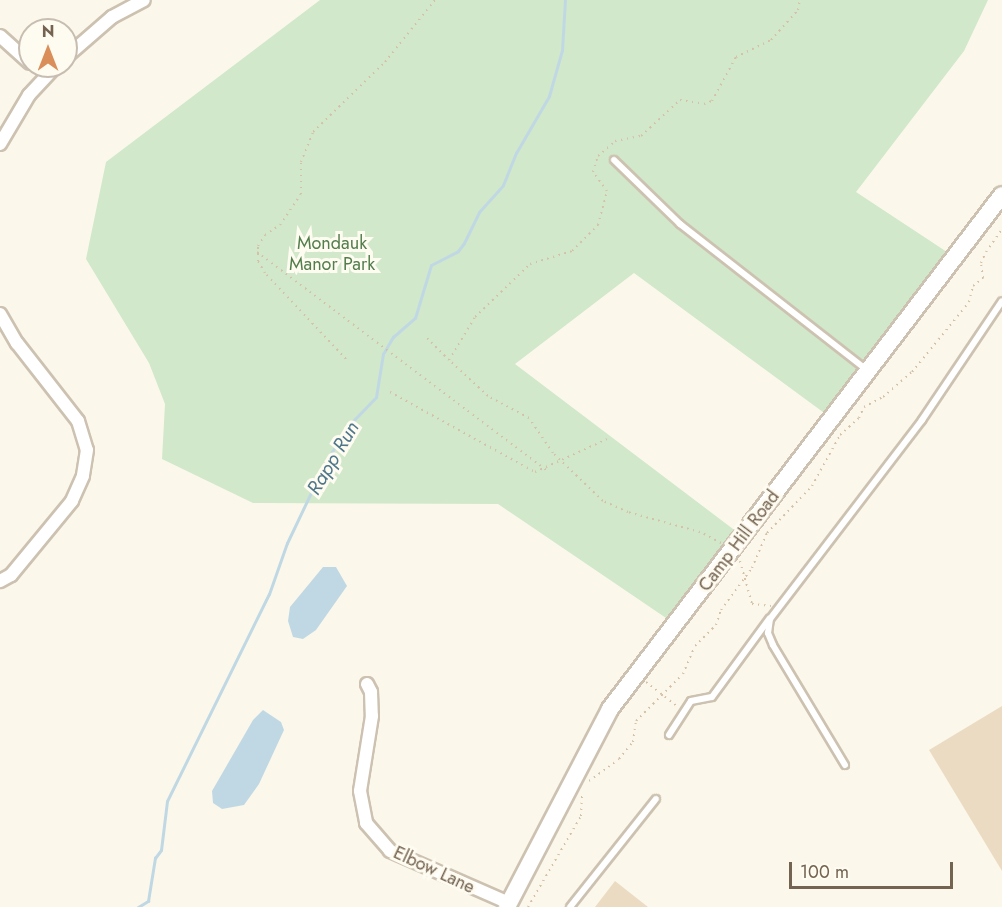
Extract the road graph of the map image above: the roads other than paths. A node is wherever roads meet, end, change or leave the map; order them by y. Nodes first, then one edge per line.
1 (144, 0) edge
2 (0, 36) edge
3 (78, 47) edge
4 (18, 53) edge
5 (44, 78) edge
6 (0, 144) edge
7 (614, 160) dead end
8 (1002, 195) edge
9 (1002, 301) edge
10 (0, 314) edge
11 (868, 371) junction
12 (0, 581) edge
13 (770, 619) junction
14 (367, 684) dead end
15 (669, 735) dead end
16 (845, 765) dead end
17 (656, 799) dead end
18 (511, 906) edge
19 (570, 907) edge

1 - 3 street
2 - 4 street
5 - 6 street
7 - 11 lane
8 - 11 street, Camp Hill Road
9 - 13 lane
10 - 12 street
11 - 18 street, Camp Hill Road
13 - 15 lane
13 - 16 lane
14 - 18 street, Elbow Lane
17 - 19 lane

